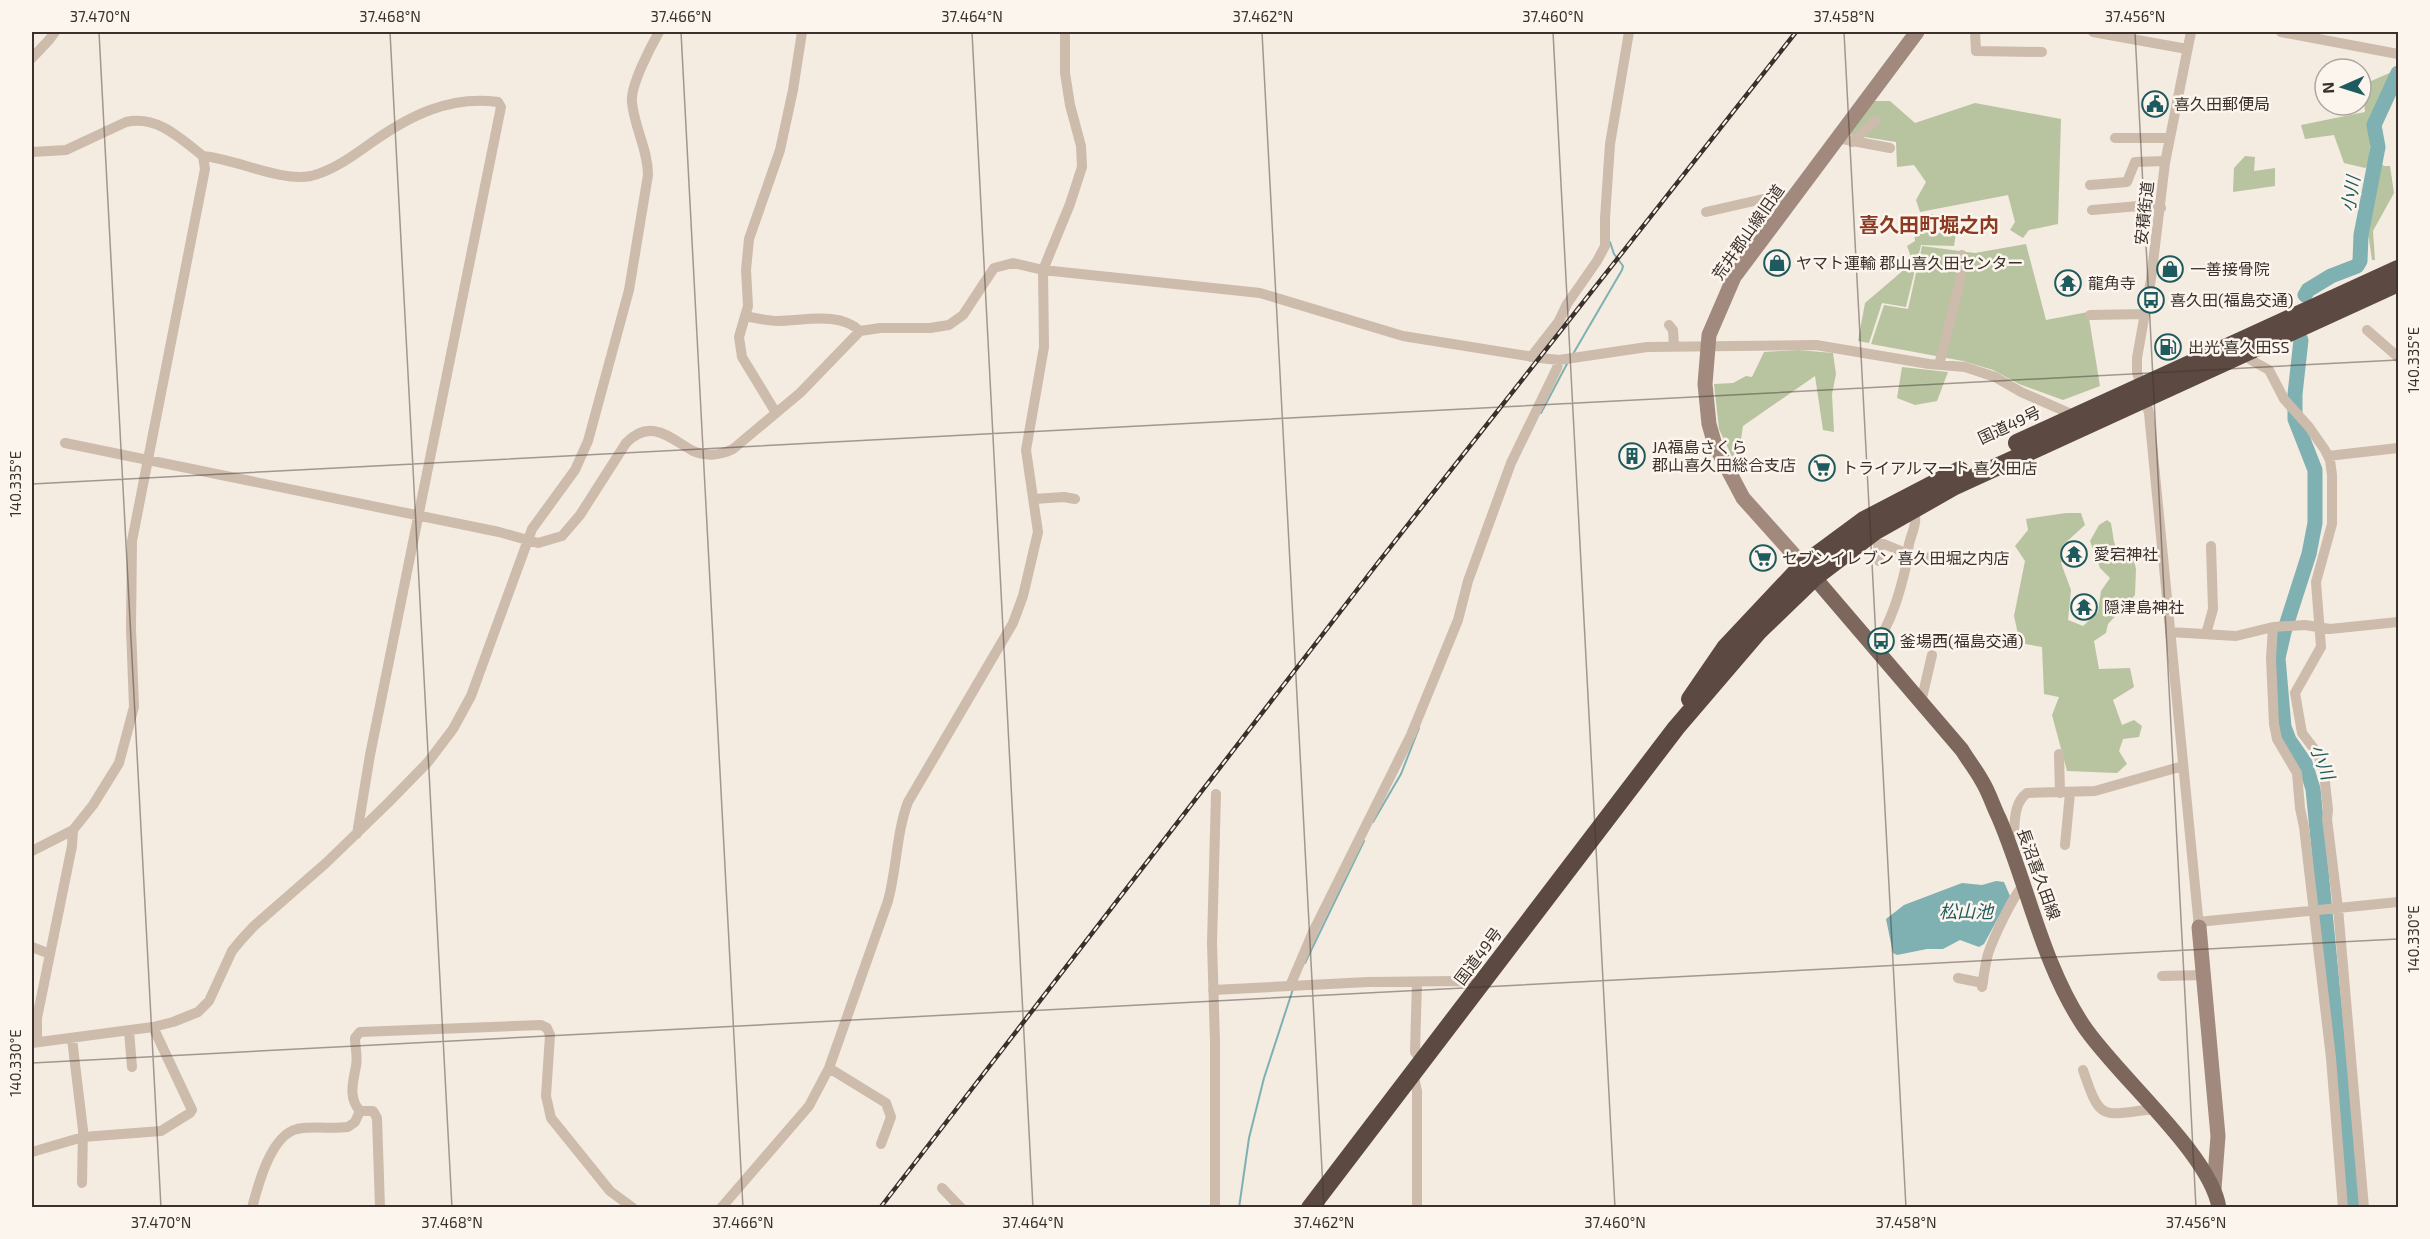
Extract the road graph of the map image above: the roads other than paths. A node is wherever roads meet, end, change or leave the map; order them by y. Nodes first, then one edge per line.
1 (55, 32) edge
2 (659, 32) edge
3 (802, 32) edge
4 (1065, 32) edge
5 (1629, 32) edge
6 (1917, 32) edge
7 (1976, 32) edge
8 (2094, 32) edge
9 (2191, 32) edge
10 (2281, 32) edge
11 (2337, 37) edge
12 (2187, 49) junction
13 (2042, 52) dead end
14 (2398, 54) edge
15 (32, 58) edge
16 (1875, 121) dead end
17 (2115, 138) dead end
18 (2170, 138) junction
19 (1845, 140) junction
20 (1890, 148) dead end
21 (32, 152) edge
22 (203, 156) junction
23 (2165, 161) junction
24 (2090, 185) dead end
25 (1793, 198) junction
26 (2161, 208) junction
27 (2092, 210) dead end
28 (1707, 212) dead end
29 (1962, 255) dead end
30 (2398, 269) edge
31 (1043, 270) junction
32 (2398, 283) edge
33 (2145, 314) junction
34 (2091, 315) dead end
35 (745, 316) junction
36 (1669, 325) dead end
37 (2367, 330) dead end
38 (860, 331) junction
39 (1674, 346) junction
40 (1707, 347) junction
41 (2244, 353) junction
42 (1531, 357) junction
43 (2398, 357) edge
44 (1559, 360) junction
45 (1939, 365) junction
46 (2143, 392) junction
47 (776, 412) junction
48 (2073, 417) junction
49 (65, 443) dead end
50 (2398, 448) edge
51 (2328, 456) junction
52 (148, 461) junction
53 (1034, 499) junction
54 (1075, 499) dead end
55 (1913, 509) junction
56 (419, 517) junction
57 (1875, 539) junction
58 (526, 541) junction
59 (2211, 546) dead end
60 (1909, 556) junction
61 (1942, 556) dead end
62 (1879, 561) dead end
63 (1809, 571) junction
64 (2398, 622) edge
65 (2282, 627) junction
66 (2321, 628) junction
67 (2170, 632) junction
68 (2206, 634) junction
69 (1874, 647) junction
70 (1932, 655) dead end
71 (1921, 702) junction
72 (2059, 754) dead end
73 (2183, 765) junction
74 (2065, 793) junction
75 (1216, 794) dead end
76 (73, 830) junction
77 (357, 834) junction
78 (2007, 838) junction
79 (2065, 845) dead end
80 (32, 851) edge
81 (2024, 885) junction
82 (2398, 902) edge
83 (2338, 908) junction
84 (2315, 910) junction
85 (2199, 924) junction
86 (32, 947) edge
87 (50, 954) junction
88 (2204, 975) junction
89 (2162, 976) dead end
90 (1958, 978) dead end
91 (1417, 982) junction
92 (1479, 984) junction
93 (1290, 986) junction
94 (1213, 990) junction
95 (153, 1027) junction
96 (129, 1031) junction
97 (72, 1038) junction
98 (34, 1042) edge
99 (132, 1067) dead end
100 (1418, 1067) junction
101 (829, 1068) junction
102 (2083, 1070) dead end
103 (2154, 1109) junction
104 (360, 1112) junction
105 (83, 1137) junction
106 (881, 1144) dead end
107 (32, 1152) edge
108 (82, 1183) dead end
109 (942, 1188) dead end
110 (2214, 1189) junction
111 (252, 1208) edge
112 (380, 1208) edge
113 (633, 1208) edge
114 (721, 1208) edge
115 (961, 1208) edge
116 (1215, 1208) edge
117 (1310, 1208) edge
118 (1416, 1208) edge
119 (2218, 1208) edge
120 (2343, 1208) edge
121 (2364, 1208) edge

1 - 15 street
2 - 58 street
3 - 35 street
4 - 31 street
5 - 42 street
6 - 19 street, 荒井郡山線旧道
7 - 13 street
8 - 12 street
9 - 12 street, 安積街道
10 - 11 street
11 - 14 street
12 - 18 street, 安積街道
16 - 19 street
17 - 18 street
18 - 23 street, 安積街道
19 - 20 street
19 - 25 street, 荒井郡山線旧道
21 - 22 street
22 - 52 street
22 - 56 street
23 - 24 street
23 - 26 street, 安積街道
25 - 28 street
25 - 40 street, 荒井郡山線旧道
26 - 27 street
26 - 33 street, 安積街道
29 - 45 street
30 - 46 highway, 国道49号
31 - 38 street
31 - 42 street
31 - 53 street
32 - 41 highway, 国道49号
33 - 34 street
33 - 46 street, 安積街道
35 - 38 street
35 - 47 street
36 - 39 street
37 - 43 street
38 - 47 street
39 - 40 street
39 - 44 street
40 - 45 street
40 - 63 street, 荒井郡山線旧道
41 - 46 highway, 国道49号
41 - 51 street
42 - 44 street
44 - 93 street
45 - 48 street
46 - 48 highway, 国道49号
46 - 55 highway, 国道49号
46 - 67 street, 安積街道
47 - 58 street
48 - 63 highway, 国道49号
49 - 52 street
50 - 51 street
51 - 66 street
52 - 56 street
52 - 76 street
53 - 54 street
53 - 101 street
55 - 57 highway, 国道49号
55 - 60 street
56 - 58 street
56 - 77 street
57 - 60 street
57 - 62 street
57 - 63 highway, 国道49号
58 - 77 street
59 - 68 street
60 - 61 street
60 - 69 street
63 - 69 main road, 長沼喜久田線
63 - 92 highway, 国道49号
64 - 66 street
65 - 66 street
65 - 68 street
65 - 84 street
66 - 83 street
67 - 68 street
67 - 73 street, 安積街道
69 - 71 main road, 長沼喜久田線
70 - 71 street
71 - 78 main road, 長沼喜久田線
72 - 74 street
73 - 74 street
73 - 85 street, 安積街道
74 - 78 street
74 - 79 street
75 - 94 street
76 - 80 street
76 - 87 street
77 - 95 street
78 - 81 main road, 長沼喜久田線
81 - 90 street
81 - 103 main road, 長沼喜久田線
82 - 83 street
83 - 84 street
83 - 121 street
84 - 85 street
84 - 120 street
85 - 88 street
86 - 87 street
87 - 98 street
88 - 89 street
88 - 110 street
91 - 92 street
91 - 93 street
91 - 100 street
92 - 100 highway, 国道49号
93 - 94 street
94 - 116 street
95 - 96 street
95 - 105 street
96 - 97 street
96 - 99 street
97 - 98 street
97 - 105 street
100 - 117 highway, 国道49号
100 - 118 street
101 - 106 street
101 - 114 street
102 - 103 street
103 - 110 main road, 長沼喜久田線
104 - 111 street
104 - 112 street
104 - 113 street
105 - 107 street
105 - 108 street
109 - 115 street
110 - 119 main road, 長沼喜久田線

